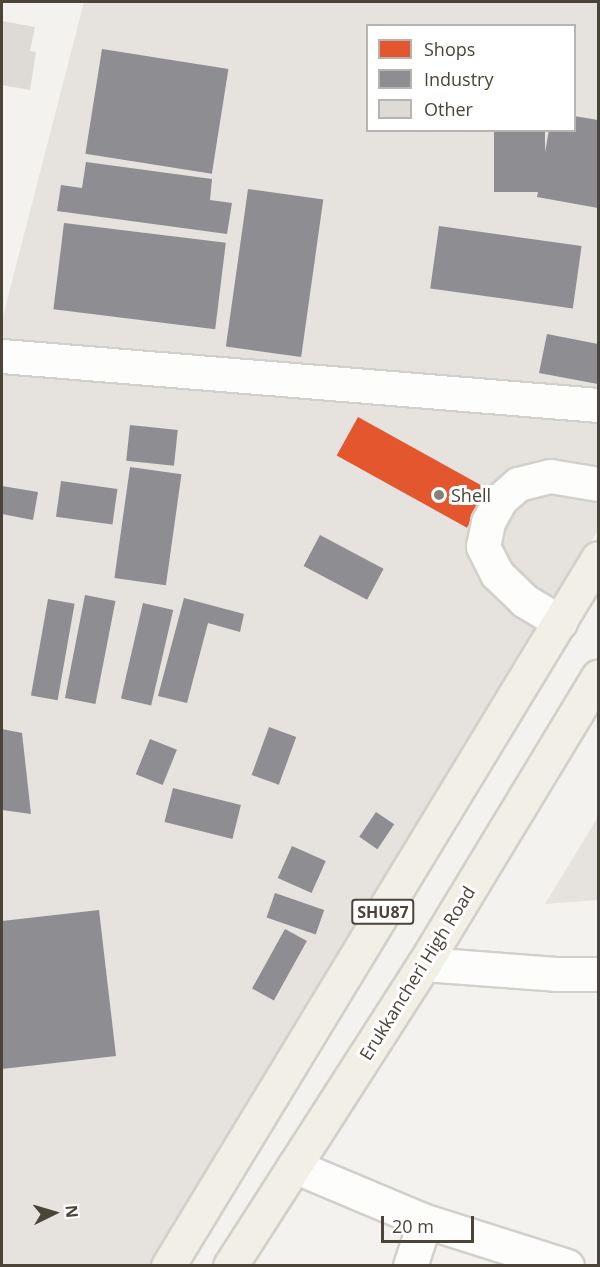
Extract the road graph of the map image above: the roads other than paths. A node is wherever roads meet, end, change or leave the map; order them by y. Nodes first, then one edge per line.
1 (2, 356) edge
2 (598, 405) edge
3 (598, 484) edge
4 (598, 558) edge
5 (560, 622) junction
6 (598, 677) edge
7 (424, 964) junction
8 (598, 974) edge
9 (294, 1166) junction
10 (425, 1221) junction
11 (168, 1266) edge
12 (230, 1266) edge
13 (411, 1266) edge
14 (567, 1266) edge

1 - 2 street
3 - 5 street
4 - 5 main road, SHU87
5 - 11 main road, SHU87
6 - 7 main road, Erukkancheri High Road / SHU87
7 - 8 street
7 - 9 main road, Erukkancheri High Road / SHU87
9 - 10 street
9 - 12 main road, Erukkancheri High Road / SHU87
10 - 13 street
10 - 14 street

